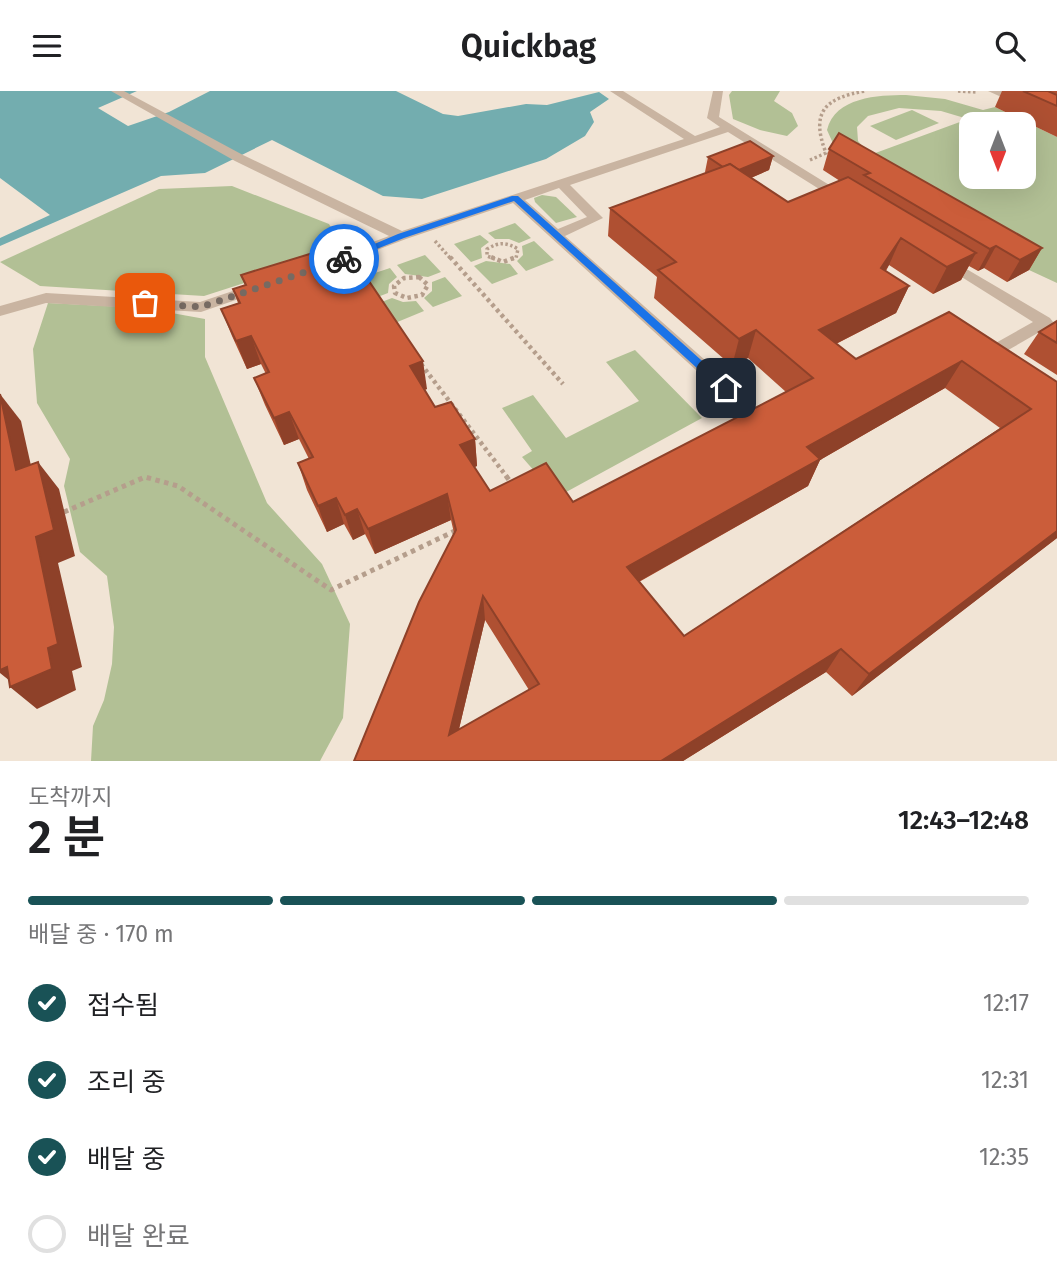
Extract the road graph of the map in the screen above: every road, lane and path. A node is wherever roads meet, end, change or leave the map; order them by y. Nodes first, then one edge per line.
1 (116, 91) edge
2 (615, 91) edge
3 (718, 91) edge
4 (865, 91) edge
5 (993, 91) edge
6 (1057, 119) edge
7 (730, 128) junction
8 (694, 140) junction
9 (793, 167) junction
10 (561, 183) junction
11 (515, 198) junction
12 (862, 209) edge
13 (555, 235) junction
14 (401, 236) junction
15 (437, 243) dead end
16 (931, 252) edge
17 (492, 260) joint
18 (303, 272) edge
19 (278, 281) edge
20 (397, 295) joint
21 (0, 311) edge
22 (415, 356) edge
23 (1013, 368) edge
24 (563, 384) dead end
25 (726, 388) dead end
26 (520, 494) edge
27 (64, 512) dead end
28 (461, 528) edge

1 - 14 lane
2 - 8 lane
3 - 7 lane
4 - 9 path
5 - 6 lane
7 - 8 lane
7 - 9 lane
8 - 10 lane
9 - 12 lane
10 - 11 lane
10 - 13 lane
11 - 13 lane
11 - 14 lane
13 - 25 lane
14 - 18 lane
15 - 24 path
16 - 23 lane
17 - 17 path
19 - 21 lane
20 - 20 path
22 - 26 path
27 - 28 path

